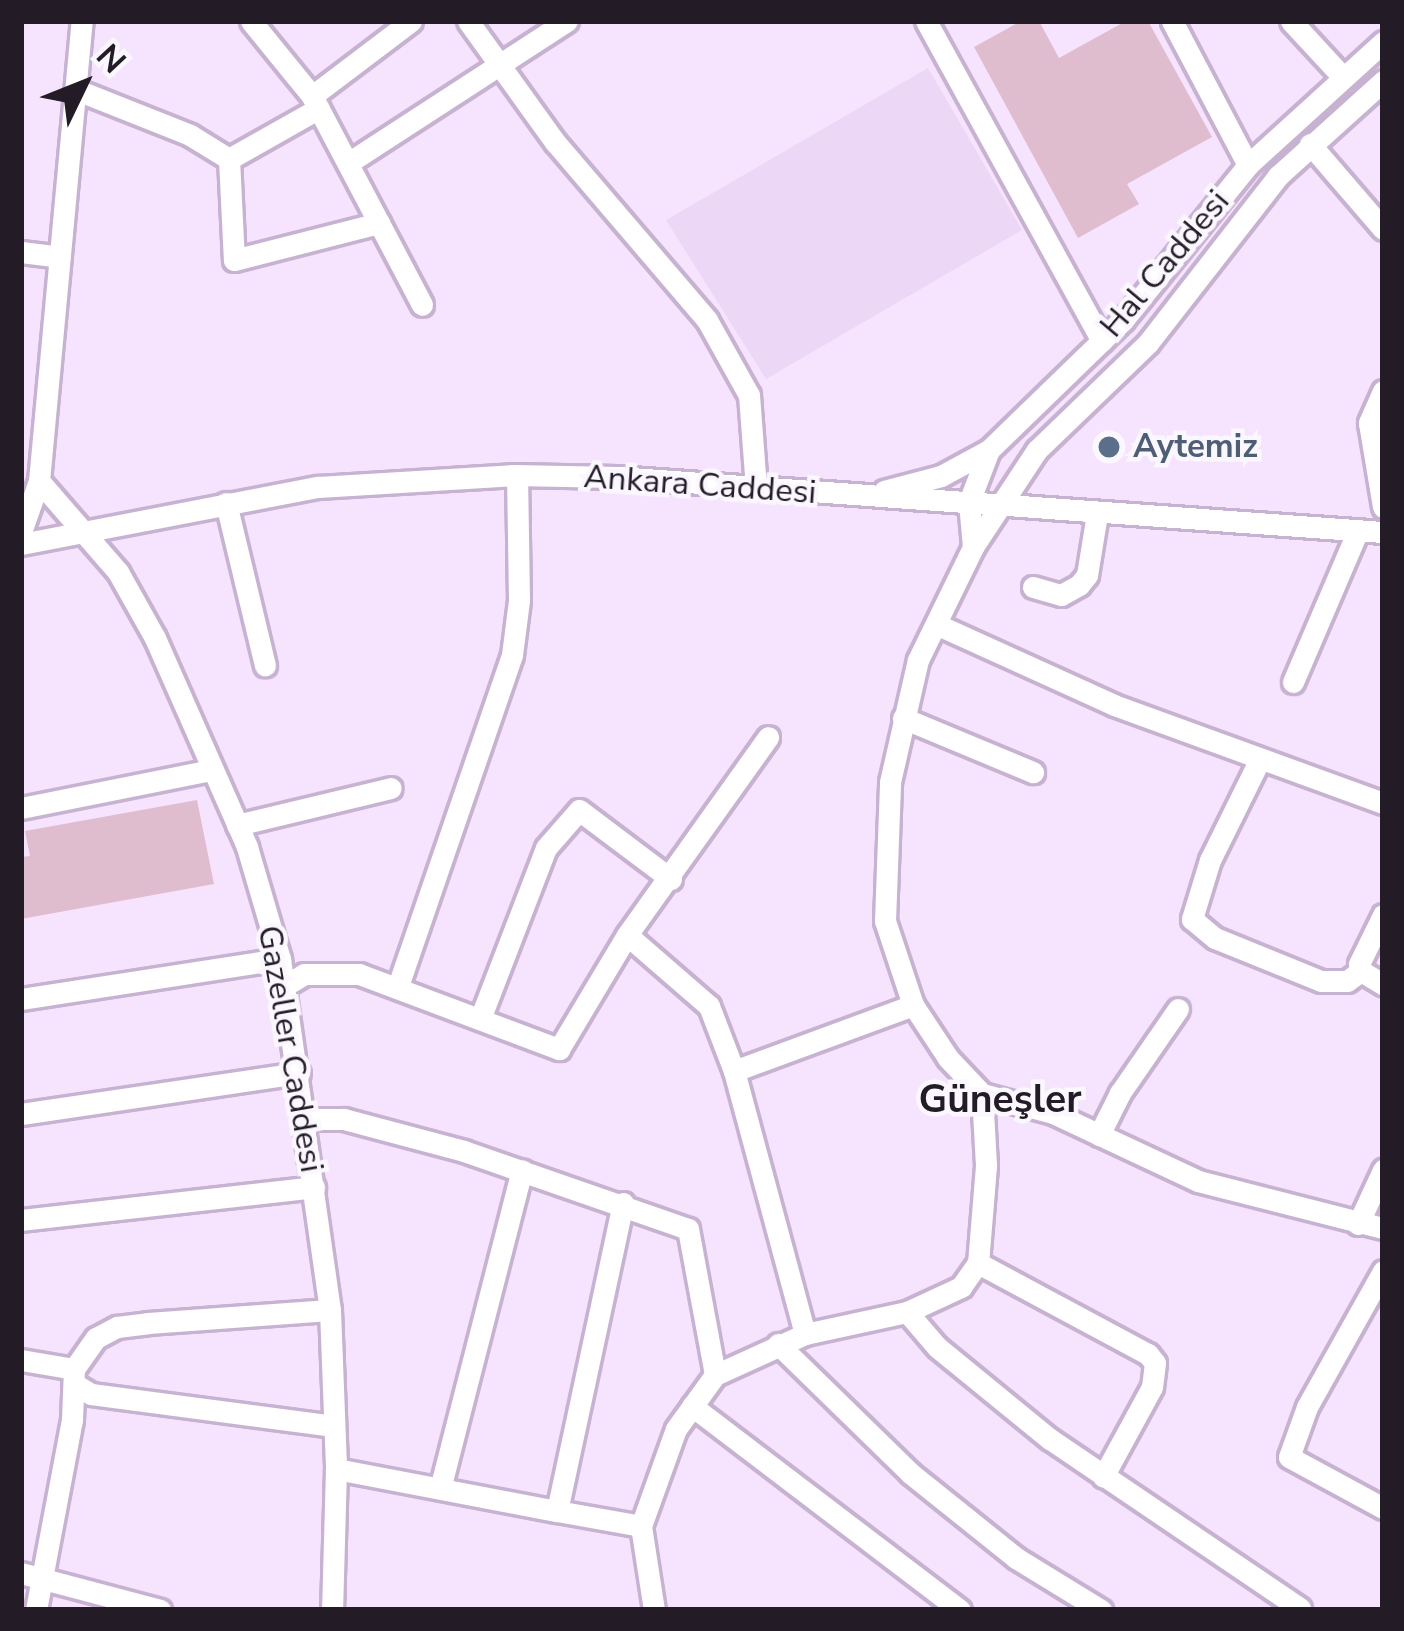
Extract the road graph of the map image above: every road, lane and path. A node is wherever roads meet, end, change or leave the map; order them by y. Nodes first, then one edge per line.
1 (82, 21) edge
2 (251, 21) edge
3 (410, 21) edge
4 (468, 21) edge
5 (567, 21) edge
6 (926, 21) edge
7 (1172, 21) edge
8 (1291, 21) edge
9 (1370, 21) edge
10 (1382, 43) edge
11 (498, 63) junction
12 (1342, 76) junction
13 (1383, 80) edge
14 (76, 90) junction
15 (315, 102) junction
16 (1310, 144) junction
17 (229, 159) junction
18 (348, 163) junction
19 (1248, 164) junction
20 (379, 223) junction
21 (1383, 229) edge
22 (21, 252) edge
23 (60, 257) junction
24 (422, 305) dead end
25 (1102, 341) junction
26 (1383, 391) edge
27 (988, 450) junction
28 (517, 475) junction
29 (39, 482) junction
30 (756, 488) junction
31 (861, 497) junction
32 (968, 502) junction
33 (226, 503) junction
34 (1000, 505) junction
35 (1383, 507) edge
36 (1097, 514) junction
37 (1358, 530) junction
38 (84, 531) junction
39 (21, 532) edge
40 (1383, 532) edge
41 (21, 544) edge
42 (973, 547) junction
43 (1033, 586) dead end
44 (938, 625) junction
45 (265, 665) dead end
46 (1293, 682) dead end
47 (903, 718) junction
48 (768, 736) dead end
49 (1259, 760) junction
50 (212, 770) junction
51 (1033, 772) dead end
52 (391, 788) dead end
53 (1383, 803) edge
54 (21, 808) edge
55 (237, 825) junction
56 (671, 879) junction
57 (1383, 915) edge
58 (627, 935) junction
59 (280, 959) junction
60 (1360, 971) junction
61 (1383, 984) edge
62 (286, 985) junction
63 (398, 986) junction
64 (21, 999) edge
65 (913, 1005) junction
66 (1178, 1010) dead end
67 (480, 1019) junction
68 (734, 1071) junction
69 (299, 1073) junction
70 (982, 1094) junction
71 (21, 1114) edge
72 (307, 1119) junction
73 (1099, 1135) junction
74 (522, 1170) junction
75 (1383, 1170) edge
76 (314, 1187) junction
77 (623, 1203) junction
78 (21, 1220) edge
79 (1358, 1224) junction
80 (1383, 1228) edge
81 (978, 1263) junction
82 (1383, 1271) edge
83 (330, 1310) junction
84 (907, 1312) junction
85 (805, 1334) junction
86 (778, 1344) junction
87 (21, 1360) edge
88 (715, 1375) junction
89 (75, 1377) junction
90 (692, 1406) junction
91 (334, 1426) junction
92 (336, 1469) junction
93 (1103, 1477) junction
94 (442, 1485) junction
95 (1383, 1508) edge
96 (557, 1510) junction
97 (640, 1526) junction
98 (21, 1573) edge
99 (46, 1582) junction
100 (1300, 1608) edge
101 (36, 1610) edge
102 (160, 1610) edge
103 (332, 1610) edge
104 (654, 1610) edge
105 (960, 1610) edge
106 (1101, 1610) edge

1 - 14 street
2 - 15 street
3 - 15 street
4 - 11 street
5 - 11 street
6 - 25 street
7 - 19 street
8 - 12 street
9 - 10 street
10 - 12 street, Hal Caddesi
11 - 18 street
11 - 30 street
12 - 19 street, Hal Caddesi
13 - 16 street, Hal Caddesi
14 - 17 street
14 - 23 street
15 - 17 street
15 - 18 street
16 - 21 street
16 - 34 street, Hal Caddesi
17 - 20 street
18 - 20 street
19 - 25 street, Hal Caddesi
20 - 24 street
22 - 23 street
23 - 29 street
25 - 27 street, Hal Caddesi
26 - 35 street
27 - 31 street
27 - 32 street, Hal Caddesi
28 - 30 street, Ankara Caddesi
28 - 33 street, Ankara Caddesi
28 - 63 street
29 - 38 street, Gazeller Caddesi
29 - 39 street
30 - 31 street, Ankara Caddesi
31 - 32 street, Ankara Caddesi
32 - 34 street, Ankara Caddesi
32 - 42 street
33 - 38 street, Ankara Caddesi
33 - 45 street
34 - 36 street, Ankara Caddesi
34 - 42 street, Hal Caddesi
36 - 37 street, Ankara Caddesi
36 - 43 street
37 - 40 street, Ankara Caddesi
37 - 46 street
38 - 41 street, Ankara Caddesi
38 - 50 street, Gazeller Caddesi
42 - 44 street, Hal Caddesi
44 - 47 street, Hal Caddesi
44 - 49 street
47 - 51 street
47 - 65 street, Hal Caddesi
48 - 56 street
49 - 53 street
49 - 60 street
50 - 54 street
50 - 55 street, Gazeller Caddesi
52 - 55 street
55 - 59 street, Gazeller Caddesi
56 - 58 street
56 - 67 street
57 - 60 street
58 - 67 street
58 - 68 street
59 - 62 street, Gazeller Caddesi
59 - 64 street
60 - 61 street
62 - 63 street
62 - 69 street, Gazeller Caddesi
63 - 67 street
65 - 68 street
65 - 70 street, Hal Caddesi
66 - 73 street
68 - 85 street
69 - 71 street
69 - 72 street, Gazeller Caddesi
70 - 73 street
70 - 81 street
72 - 74 street
72 - 76 street, Gazeller Caddesi
73 - 79 street
74 - 77 street
74 - 94 street
75 - 79 street
76 - 78 street
76 - 83 street, Gazeller Caddesi
77 - 88 street
77 - 96 street
79 - 80 street
81 - 84 street
81 - 93 street
82 - 95 street
83 - 89 street
83 - 91 street, Gazeller Caddesi
84 - 85 street
84 - 93 street
85 - 86 street
86 - 88 street
86 - 106 street
87 - 89 street
88 - 90 street
89 - 91 street
89 - 99 street
90 - 97 street
90 - 105 street
91 - 92 street, Gazeller Caddesi
92 - 94 street
92 - 103 street, Gazeller Caddesi
93 - 100 street
94 - 96 street
96 - 97 street
97 - 104 street
98 - 99 street
99 - 101 street
99 - 102 street

